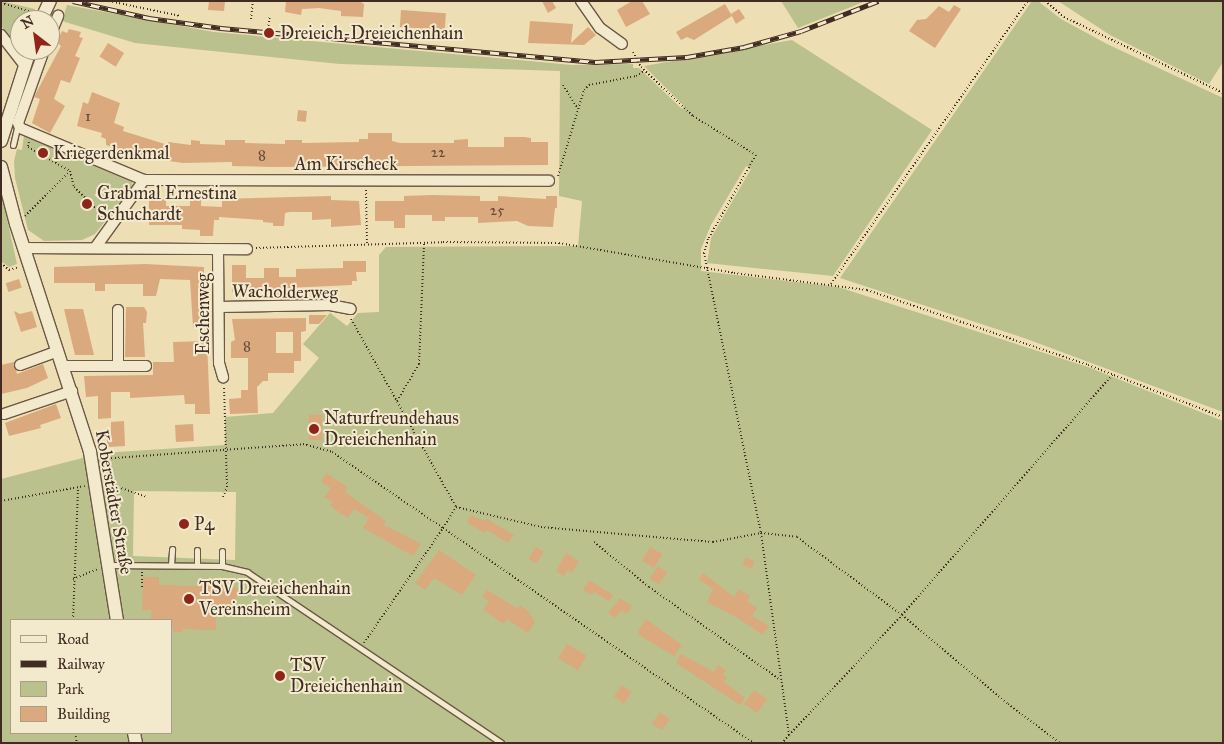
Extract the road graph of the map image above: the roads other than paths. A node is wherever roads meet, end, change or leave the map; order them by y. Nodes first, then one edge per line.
1 (581, 1) edge
2 (1, 35) edge
3 (622, 44) dead end
4 (26, 60) edge
5 (40, 60) edge
6 (24, 64) junction
7 (18, 123) junction
8 (4, 138) edge
9 (1, 167) edge
10 (144, 180) junction
11 (549, 181) road end
12 (3, 189) edge
13 (24, 248) junction
14 (96, 248) junction
15 (247, 249) road end
16 (218, 250) junction
17 (219, 307) junction
18 (118, 310) dead end
19 (351, 310) road end
20 (58, 351) junction
21 (20, 365) dead end
22 (64, 366) junction
23 (118, 366) junction
24 (146, 366) dead end
25 (223, 377) road end
26 (72, 391) junction
27 (4, 414) dead end
28 (172, 549) dead end
29 (197, 550) dead end
30 (222, 551) dead end
31 (108, 565) junction
32 (171, 565) junction
33 (197, 565) junction
34 (222, 566) junction
35 (118, 619) edge
36 (502, 743) edge

1 - 3 street
2 - 6 street
4 - 6 street
5 - 7 street
6 - 8 street
7 - 8 lane
7 - 10 street, Am Kirscheck
9 - 12 street, Koberstädter Straße
10 - 11 street, Am Kirscheck
10 - 14 street
12 - 13 street, Koberstädter Straße
13 - 14 street
13 - 20 street, Koberstädter Straße
14 - 16 street
15 - 16 street
16 - 17 street, Eschenweg
17 - 19 street, Wacholderweg
17 - 25 street, Eschenweg
18 - 23 street
20 - 21 street
20 - 22 street, Koberstädter Straße
22 - 23 street
22 - 26 street, Koberstädter Straße
23 - 24 street
26 - 27 street
26 - 31 street, Koberstädter Straße
28 - 32 lane
29 - 33 lane
30 - 34 lane
31 - 32 lane
31 - 35 street, Koberstädter Straße
32 - 33 lane
33 - 34 lane
34 - 36 lane

